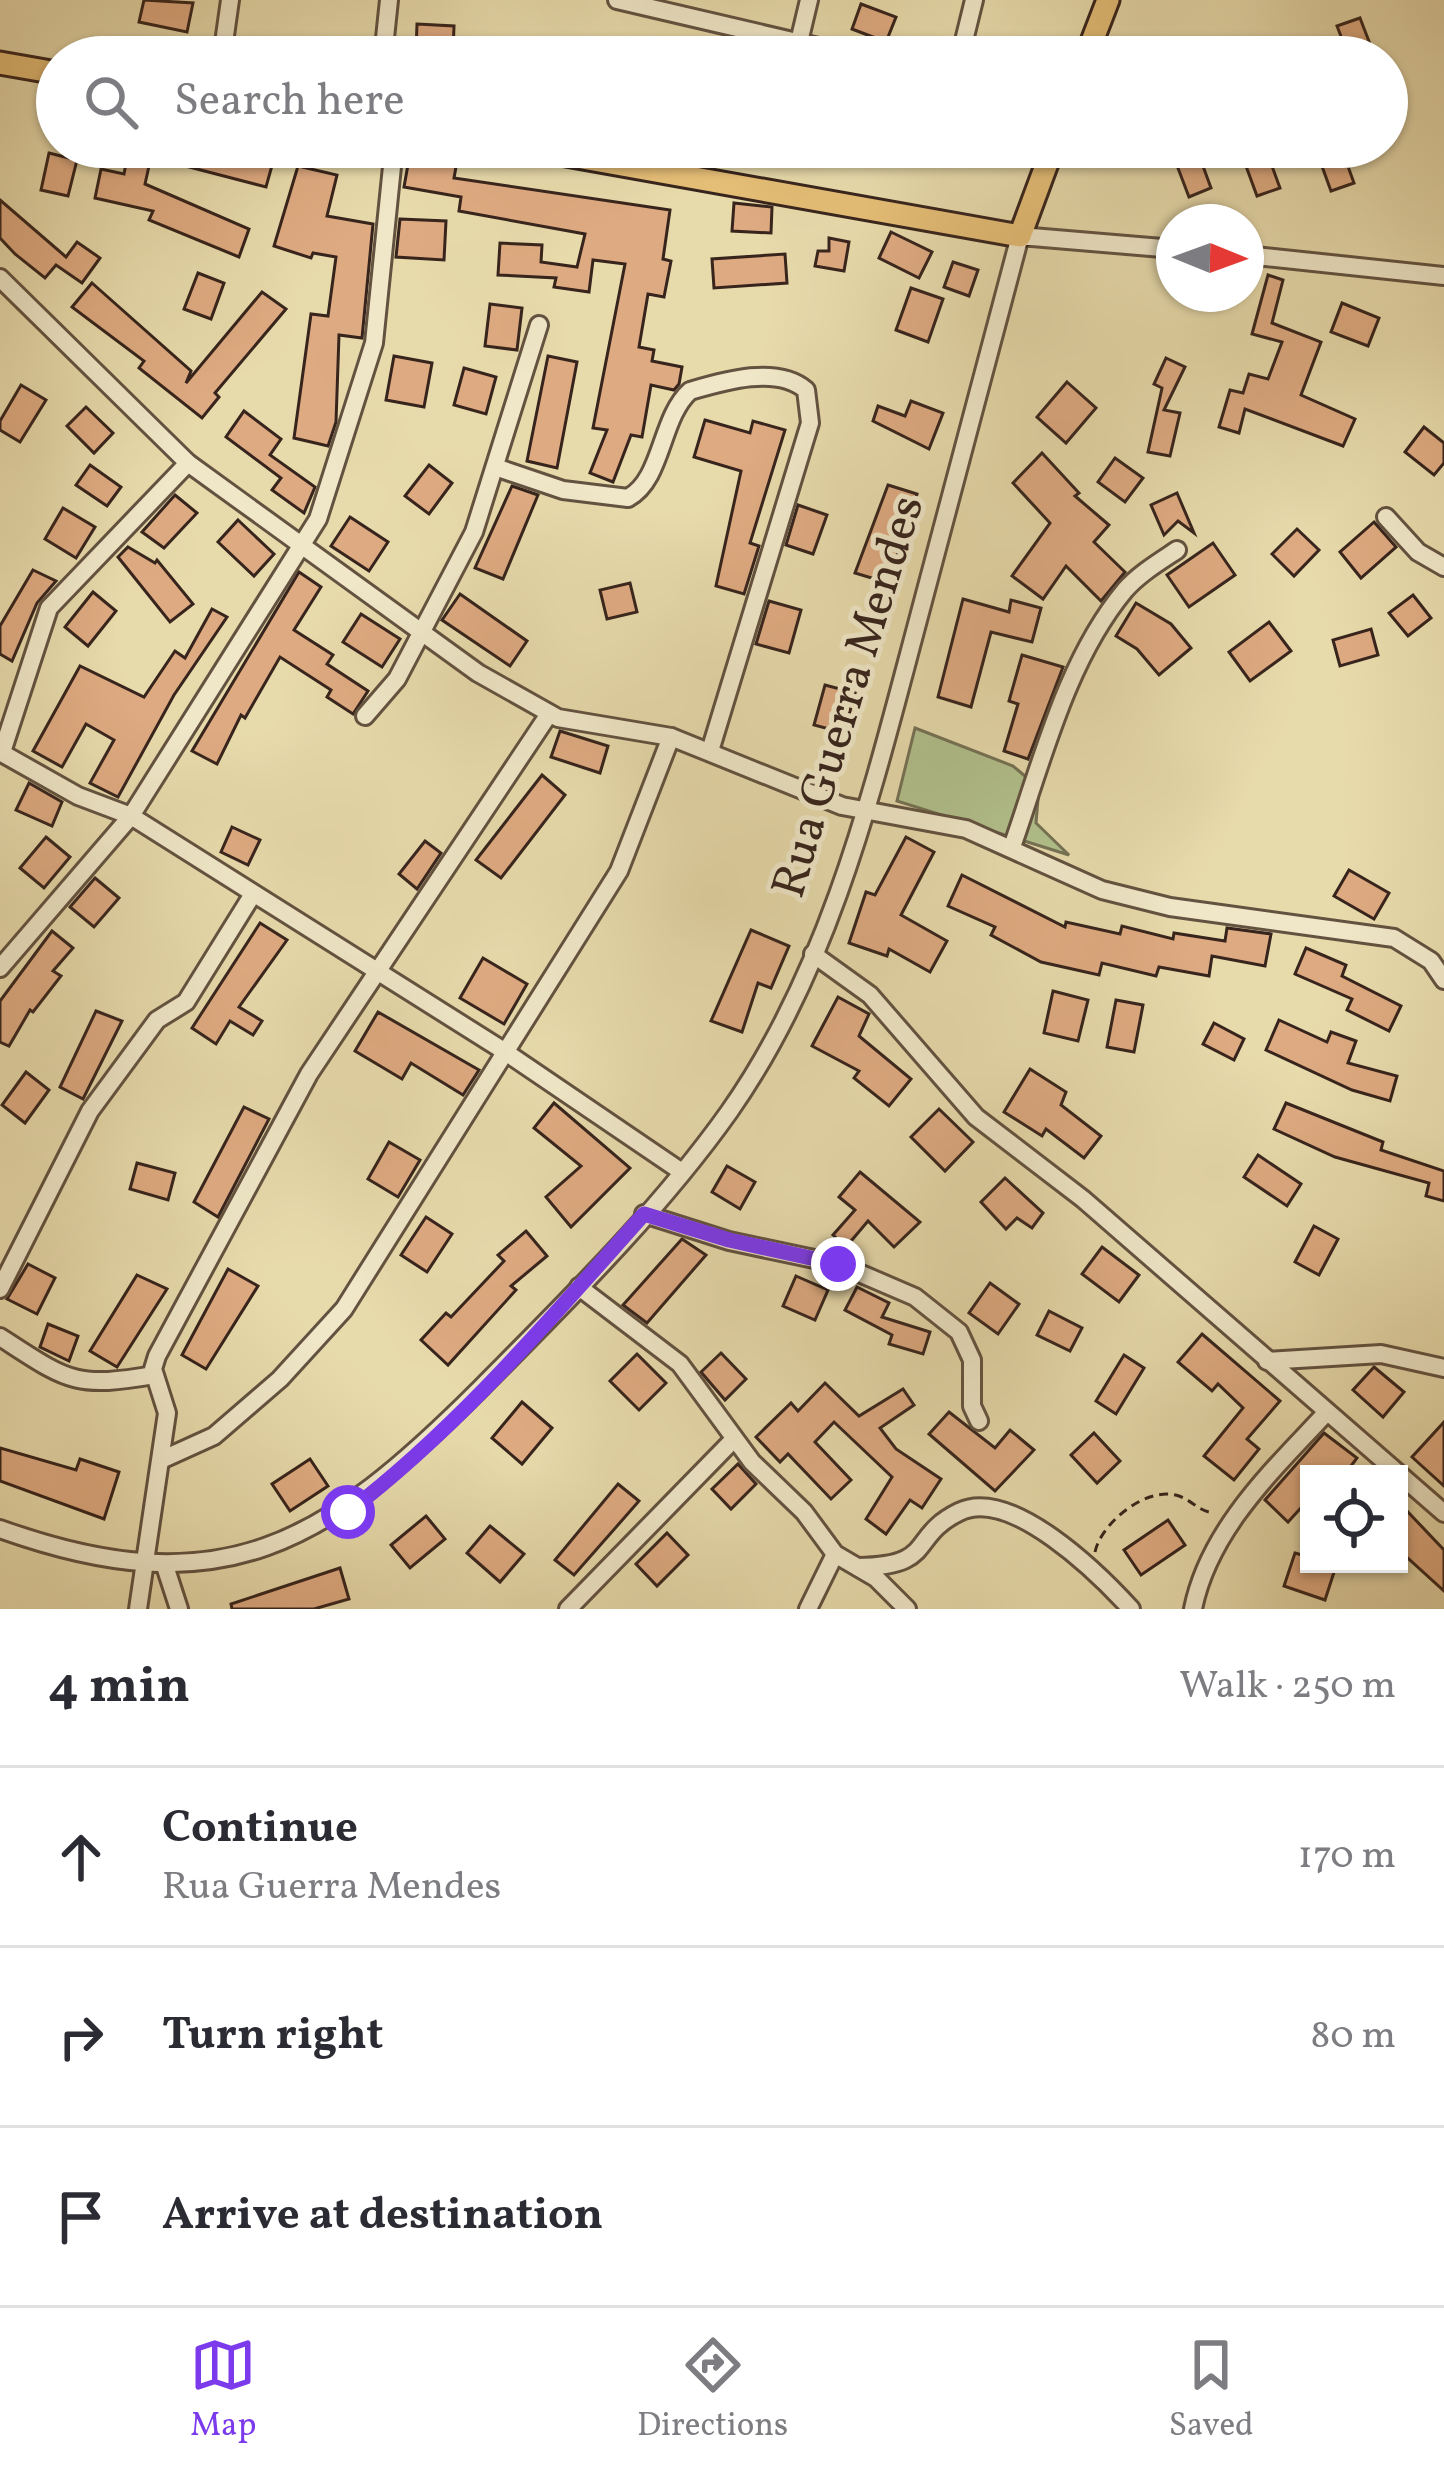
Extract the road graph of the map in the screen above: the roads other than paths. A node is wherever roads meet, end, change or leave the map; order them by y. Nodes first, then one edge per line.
1 (230, 0) edge
2 (389, 0) edge
3 (617, 0) edge
4 (809, 0) edge
5 (974, 0) edge
6 (1108, 0) edge
7 (665, 6) edge
8 (225, 36) edge
9 (385, 36) edge
10 (777, 36) edge
11 (800, 36) edge
12 (965, 36) edge
13 (1094, 36) edge
14 (0, 63) edge
15 (36, 69) edge
16 (392, 168) edge
17 (639, 168) edge
18 (1045, 168) edge
19 (1020, 236) junction
20 (1156, 247) edge
21 (1264, 257) edge
22 (1444, 276) edge
23 (0, 278) edge
24 (539, 325) dead end
25 (188, 463) junction
26 (498, 468) junction
27 (1386, 517) dead end
28 (304, 547) junction
29 (1177, 550) dead end
30 (1444, 567) edge
31 (419, 629) junction
32 (549, 714) junction
33 (365, 716) dead end
34 (670, 737) junction
35 (710, 751) junction
36 (1, 752) edge
37 (867, 811) junction
38 (131, 816) junction
39 (1012, 847) junction
40 (253, 894) junction
41 (813, 954) junction
42 (0, 968) edge
43 (376, 972) junction
44 (1444, 980) edge
45 (504, 1051) junction
46 (682, 1172) junction
47 (644, 1214) junction
48 (579, 1287) junction
49 (0, 1289) edge
50 (0, 1336) edge
51 (1267, 1361) junction
52 (1444, 1368) edge
53 (154, 1375) junction
54 (1328, 1412) junction
55 (979, 1421) dead end
56 (734, 1439) junction
57 (161, 1460) junction
58 (1444, 1513) edge
59 (0, 1529) edge
60 (835, 1554) junction
61 (857, 1567) junction
62 (142, 1569) junction
63 (166, 1569) junction
64 (138, 1609) edge
65 (179, 1609) edge
66 (568, 1609) edge
67 (808, 1609) edge
68 (907, 1609) edge
69 (1131, 1609) edge
70 (1192, 1609) edge

1 - 8 street
2 - 9 street
3 - 7 street
4 - 11 street
5 - 12 street
6 - 13 main road
7 - 10 street
14 - 15 main road
16 - 28 street
17 - 19 main road
18 - 19 main road
19 - 20 street
19 - 37 street, Rua Guerra Mendes
21 - 22 street
23 - 25 street
24 - 26 street
25 - 28 street
25 - 36 street
26 - 31 street
26 - 35 street
27 - 30 street
28 - 31 street
28 - 38 street
29 - 39 street
31 - 32 street
31 - 33 street
32 - 34 street
32 - 43 street
34 - 35 street
34 - 45 street
35 - 37 street
36 - 38 street
37 - 39 street
37 - 41 street, Rua Guerra Mendes
38 - 40 street
38 - 42 street
39 - 44 street
40 - 43 street
40 - 49 street
41 - 46 street, Rua Guerra Mendes
41 - 51 street
43 - 45 street
43 - 53 street
45 - 46 street
45 - 57 street
46 - 47 street, Rua Guerra Mendes
47 - 48 street, Rua Guerra Mendes
47 - 55 street
48 - 56 street
48 - 63 street, Rua Guerra Mendes
50 - 53 street
51 - 52 street
51 - 54 street
53 - 57 street
54 - 58 street
54 - 70 street
56 - 60 street
56 - 66 street
57 - 62 street
59 - 62 street, Rua Guerra Mendes
60 - 61 street
60 - 67 street
61 - 68 street
61 - 69 street
62 - 63 street, Rua Guerra Mendes
62 - 64 street
63 - 65 street

